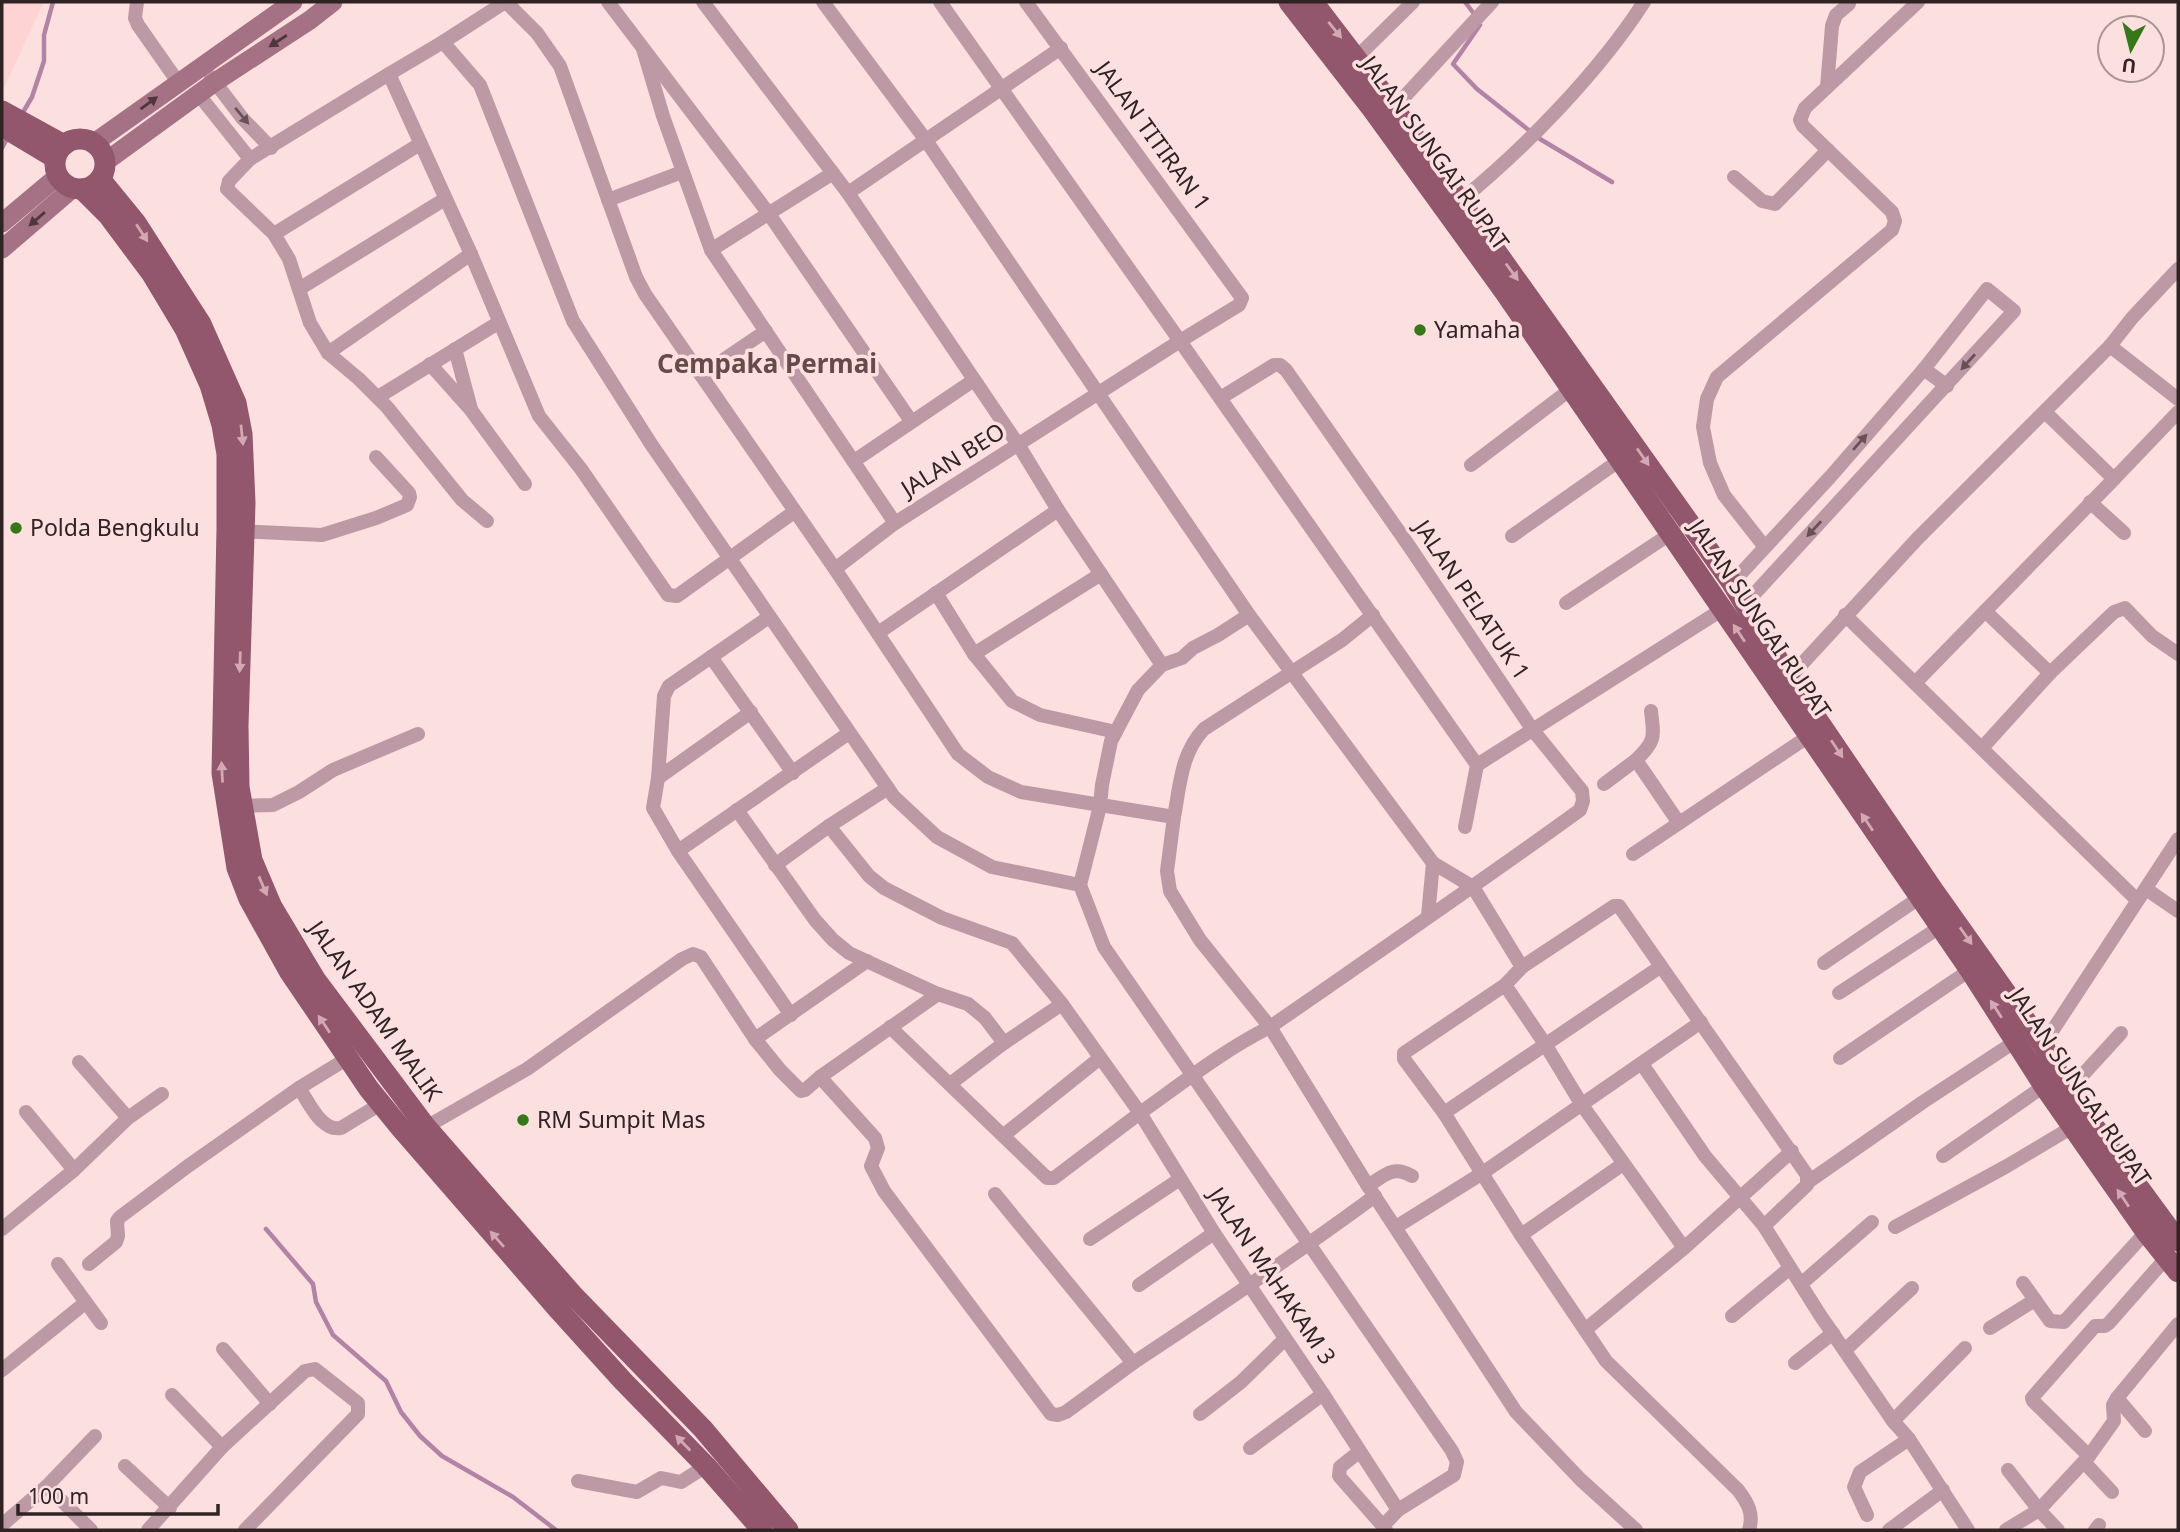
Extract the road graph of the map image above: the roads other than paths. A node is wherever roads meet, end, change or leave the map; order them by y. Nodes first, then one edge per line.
1 (137, 2) edge
2 (293, 2) edge
3 (333, 2) edge
4 (506, 2) edge
5 (608, 2) edge
6 (703, 2) edge
7 (822, 2) edge
8 (940, 2) edge
9 (1026, 2) edge
10 (1289, 2) edge
11 (1312, 2) edge
12 (1413, 2) edge
13 (1492, 2) edge
14 (1644, 2) edge
15 (1918, 2) edge
16 (1849, 4) dead end
17 (443, 42) junction
18 (1061, 48) junction
19 (643, 49) junction
20 (1357, 57) junction
21 (202, 66) junction
22 (389, 74) junction
23 (178, 82) junction
24 (215, 82) junction
25 (1828, 87) junction
26 (1002, 88) junction
27 (199, 95) junction
28 (1394, 108) junction
29 (3, 117) edge
30 (925, 139) junction
31 (94, 143) junction
32 (420, 144) junction
33 (271, 148) junction
34 (1828, 150) junction
35 (250, 159) junction
36 (77, 171) junction
37 (682, 172) junction
38 (833, 173) junction
39 (1734, 177) dead end
40 (848, 193) junction
41 (445, 199) junction
42 (608, 200) junction
43 (1460, 201) junction
44 (769, 214) junction
45 (2, 223) edge
46 (274, 234) junction
47 (2, 249) edge
48 (711, 250) junction
49 (471, 254) junction
50 (2175, 279) edge
51 (299, 289) junction
52 (1242, 298) joint
53 (498, 323) junction
54 (765, 331) junction
55 (1180, 341) junction
56 (2110, 346) junction
57 (455, 349) junction
58 (328, 353) junction
59 (430, 364) junction
60 (1924, 369) junction
61 (701, 376) junction
62 (974, 380) junction
63 (1947, 386) junction
64 (1571, 389) junction
65 (1098, 393) junction
66 (378, 397) junction
67 (1222, 397) junction
68 (2178, 399) edge
69 (471, 410) junction
70 (2045, 412) junction
71 (2178, 412) edge
72 (911, 421) junction
73 (1019, 446) junction
74 (376, 457) dead end
75 (1620, 460) junction
76 (854, 461) junction
77 (1471, 465) dead end
78 (2114, 479) junction
79 (525, 484) dead end
80 (2090, 502) junction
81 (1058, 510) junction
82 (794, 512) junction
83 (486, 521) dead end
84 (895, 523) junction
85 (236, 531) junction
86 (2124, 533) dead end
87 (1670, 534) junction
88 (1512, 536) dead end
89 (1764, 546) junction
90 (730, 560) junction
91 (835, 569) junction
92 (1101, 574) junction
93 (1732, 583) junction
94 (936, 593) junction
95 (1566, 603) dead end
96 (1746, 603) junction
97 (1723, 609) junction
98 (1985, 611) junction
99 (1249, 614) junction
100 (1373, 615) junction
101 (1845, 615) junction
102 (769, 617) junction
103 (878, 633) junction
104 (974, 654) junction
105 (2178, 654) edge
106 (711, 657) junction
107 (1162, 665) junction
108 (1291, 671) junction
109 (2050, 673) junction
110 (1789, 678) junction
111 (1915, 683) junction
112 (1651, 711) dead end
113 (751, 712) junction
114 (1532, 729) junction
115 (1116, 732) junction
116 (849, 733) junction
117 (418, 734) dead end
118 (1809, 736) junction
119 (1983, 747) junction
120 (1636, 760) junction
121 (1477, 765) junction
122 (793, 773) junction
123 (658, 778) junction
124 (1604, 783) dead end
125 (888, 788) junction
126 (1857, 793) junction
127 (1100, 806) junction
128 (242, 807) junction
129 (737, 810) junction
130 (1174, 817) junction
131 (1679, 823) junction
132 (830, 826) junction
133 (1465, 827) dead end
134 (2178, 839) edge
135 (678, 851) junction
136 (1633, 854) dead end
137 (1433, 863) junction
138 (775, 865) junction
139 (1080, 885) junction
140 (1473, 887) junction
141 (2142, 894) junction
142 (1919, 898) junction
143 (2178, 911) edge
144 (1428, 916) junction
145 (1940, 927) junction
146 (867, 961) junction
147 (1824, 963) dead end
148 (1522, 967) junction
149 (1660, 967) junction
150 (1970, 970) junction
151 (1505, 985) junction
152 (1839, 993) dead end
153 (938, 994) junction
154 (1062, 1004) junction
155 (791, 1015) junction
156 (1701, 1021) junction
157 (890, 1027) junction
158 (1270, 1027) junction
159 (2121, 1033) dead end
160 (755, 1038) junction
161 (1004, 1043) junction
162 (1545, 1044) junction
163 (367, 1046) junction
164 (2029, 1048) junction
165 (348, 1058) junction
166 (1100, 1058) junction
167 (1840, 1058) dead end
168 (79, 1062) dead end
169 (1642, 1064) junction
170 (1194, 1075) junction
171 (820, 1077) junction
172 (950, 1084) junction
173 (2044, 1086) junction
174 (299, 1087) junction
175 (2068, 1091) junction
176 (162, 1094) dead end
177 (382, 1103) junction
178 (1582, 1105) junction
179 (26, 1112) dead end
180 (1140, 1113) junction
181 (1444, 1113) junction
182 (128, 1118) junction
183 (414, 1123) junction
184 (2074, 1126) junction
185 (1004, 1135) junction
186 (1792, 1151) junction
187 (1942, 1156) dead end
188 (1623, 1164) junction
189 (75, 1170) junction
190 (1481, 1174) junction
191 (1412, 1176) dead end
192 (1180, 1179) junction
193 (1808, 1182) junction
194 (1371, 1191) junction
195 (995, 1194) dead end
196 (1739, 1197) junction
197 (1872, 1222) dead end
198 (4, 1223) edge
199 (1764, 1226) junction
200 (1396, 1227) junction
201 (1895, 1227) dead end
202 (2146, 1232) junction
203 (1214, 1233) junction
204 (1521, 1235) junction
205 (1090, 1239) dead end
206 (1308, 1245) junction
207 (1684, 1248) junction
208 (2175, 1257) edge
209 (58, 1264) dead end
210 (89, 1264) dead end
211 (1790, 1268) junction
212 (2023, 1283) dead end
213 (1139, 1284) dead end
214 (1249, 1284) junction
215 (1801, 1284) junction
216 (1912, 1288) dead end
217 (2035, 1300) junction
218 (565, 1301) junction
219 (85, 1303) junction
220 (1732, 1316) dead end
221 (101, 1323) dead end
222 (2178, 1324) edge
223 (1990, 1328) dead end
224 (1585, 1330) junction
225 (1833, 1332) junction
226 (1284, 1339) junction
227 (1965, 1348) dead end
228 (223, 1349) dead end
229 (1845, 1350) junction
230 (1133, 1363) junction
231 (1796, 1363) dead end
232 (2, 1370) edge
233 (1323, 1394) junction
234 (172, 1395) dead end
235 (2117, 1398) junction
236 (270, 1404) junction
237 (1200, 1414) dead end
238 (1893, 1421) junction
239 (2145, 1432) dead end
240 (95, 1436) dead end
241 (1909, 1439) junction
242 (222, 1447) junction
243 (1250, 1448) dead end
244 (1359, 1452) junction
245 (2086, 1459) junction
246 (125, 1466) dead end
247 (706, 1466) junction
248 (2008, 1470) dead end
249 (578, 1481) dead end
250 (47, 1486) junction
251 (1943, 1490) junction
252 (2112, 1492) dead end
253 (170, 1508) junction
254 (1398, 1510) junction
255 (2039, 1510) junction
256 (1867, 1515) dead end
257 (2, 1525) edge
258 (1384, 1528) edge
259 (150, 1529) edge
260 (92, 1530) edge
261 (245, 1530) edge
262 (762, 1530) edge
263 (788, 1530) edge
264 (1636, 1530) edge
265 (1749, 1530) edge
266 (1889, 1530) edge
267 (1968, 1530) edge
268 (2006, 1530) edge
269 (2058, 1530) edge

1 - 23 street
2 - 21 street
3 -> 24 street
4 - 17 street
4 - 42 street
5 - 19 street
6 - 38 street
7 - 30 street
8 - 26 street
9 - 18 street, JALAN TITIRAN 1
10 - 64 main road, JALAN SUNGAI RUPAT
11 -> 20 main road, JALAN SUNGAI RUPAT
12 - 20 street
13 - 28 street
14 - 43 street
15 - 25 street
16 - 25 street
17 - 22 street
17 - 90 street
18 - 26 street
18 - 52 street, JALAN TITIRAN 1
19 - 37 street
19 - 44 street
20 - 28 main road, JALAN SUNGAI RUPAT
21 - 23 street
21 - 24 street
22 - 32 street
22 - 33 street
31 -> 23 street
24 - 27 street
24 -> 33 street
25 - 34 street
26 - 30 street
26 - 55 street
27 - 35 street
27 - 36 street
28 - 43 main road, JALAN SUNGAI RUPAT
29 - 36 main road
30 - 40 street
30 - 65 street
31 - 36 main road
31 - 36 main road
32 - 41 street
32 - 46 street
33 - 35 street
34 - 39 street
34 - 89 street
35 - 46 street
36 - 45 street
36 -> 47 street
36 - 85 main road, JALAN ADAM MALIK
37 - 42 street
37 - 48 street
38 - 40 street
38 - 44 street
40 - 62 street
41 - 49 street
41 - 51 street
42 - 61 street
43 -> 93 main road, JALAN SUNGAI RUPAT
44 - 48 street
44 - 72 street
46 - 51 street
48 - 54 street
49 - 53 street
49 - 58 street
50 - 56 street
51 - 58 street
52 - 55 street, JALAN BEO
53 - 57 street
53 - 90 street
54 - 61 street
54 - 76 street
55 - 65 street, JALAN BEO
55 - 67 street
56 - 68 street
56 - 70 street
57 - 59 street
57 - 69 street
58 - 66 street
59 - 66 street
59 - 69 street
60 - 63 street
60 -> 63 street
89 -> 60 street
61 - 82 street
62 - 72 street
62 - 73 street
63 -> 96 street
64 - 75 main road, JALAN SUNGAI RUPAT
64 - 77 street
65 - 73 street, JALAN BEO
65 - 99 street
66 - 83 street
67 - 100 street
67 - 114 street, JALAN PELATUK 1
69 - 79 street
70 - 78 street
70 - 101 street
71 - 78 street
72 - 76 street
73 - 81 street
73 - 84 street, JALAN BEO
74 - 85 street
75 - 87 main road, JALAN SUNGAI RUPAT
75 - 88 street
76 - 84 street
78 - 80 street
80 - 86 street
80 - 98 street
81 - 92 street
81 - 94 street
82 - 90 street
82 - 91 street
84 - 91 street, JALAN BEO
85 -> 128 main road, JALAN ADAM MALIK
165 -> 85 main road, JALAN ADAM MALIK
87 - 95 street
87 - 97 main road, JALAN SUNGAI RUPAT
89 - 93 street
90 - 102 street
91 - 103 street
92 - 104 street
92 - 107 street
93 - 96 main road, JALAN SUNGAI RUPAT
94 - 103 street
94 - 104 street
96 - 110 main road, JALAN SUNGAI RUPAT
97 - 114 street
118 -> 97 main road, JALAN SUNGAI RUPAT
98 - 109 street
98 - 111 street
99 - 107 street
99 - 108 street
100 - 108 street
100 - 121 street
101 - 110 street
101 - 111 street
102 - 106 street
102 - 116 street
103 - 127 street
104 - 115 street
105 - 109 street
106 - 113 street
106 - 123 street
107 - 115 street
108 - 130 street
108 - 137 street
109 - 119 street
110 -> 126 main road, JALAN SUNGAI RUPAT
111 - 119 street
112 - 120 street
113 - 122 street
113 - 123 street
114 - 121 street
114 - 140 street, JALAN PELATUK 1
115 - 127 street
116 - 122 street
116 - 125 street
117 - 128 street
118 - 126 main road, JALAN SUNGAI RUPAT
118 - 131 street
119 - 141 street
120 - 124 street
120 - 131 street
121 - 133 street
122 - 129 street
123 - 135 street
125 - 132 street
125 - 139 street
142 -> 126 main road, JALAN SUNGAI RUPAT
126 -> 164 main road, JALAN SUNGAI RUPAT
127 - 130 street
127 - 139 street
128 -> 163 main road, JALAN ADAM MALIK
129 - 135 street
129 - 138 street
130 - 158 street
131 - 136 street
132 - 138 street
132 - 154 street, JALAN MAHAKAM 3
134 - 141 street
135 - 155 street
137 - 140 street
137 - 144 street
138 - 146 street
139 - 170 street
140 - 144 street, JALAN PELATUK 1
140 - 148 street
141 - 143 street
141 - 164 street
142 - 145 main road, JALAN SUNGAI RUPAT
142 - 147 street
144 - 158 street, JALAN PELATUK 1
145 - 150 main road, JALAN SUNGAI RUPAT
145 - 152 street
146 - 153 street
146 - 155 street
148 - 149 street
148 - 151 street
149 - 156 street
149 - 162 street
164 -> 150 main road, JALAN SUNGAI RUPAT
150 - 167 street
151 - 162 street
151 - 181 street
153 - 157 street
153 - 161 street
154 - 161 street
154 - 166 street, JALAN MAHAKAM 3
155 - 160 street
156 - 169 street
156 - 186 street
157 - 171 street
157 - 172 street
158 - 170 street, JALAN PELATUK 1
158 - 194 street
159 - 175 street
160 - 171 street
160 - 183 street
161 - 172 street
162 - 178 street
162 - 181 street
163 - 165 main road
163 - 183 main road, JALAN ADAM MALIK
164 - 173 main road, JALAN SUNGAI RUPAT
164 - 175 main road, JALAN SUNGAI RUPAT
164 - 193 street
165 - 174 street
165 - 177 main road, JALAN ADAM MALIK
166 - 180 street, JALAN MAHAKAM 3
166 - 185 street
168 - 182 street
169 - 178 street
169 - 196 street
170 - 180 street, JALAN PELATUK 1
170 - 206 street
171 - 230 street
172 - 185 street
173 - 184 main road, JALAN SUNGAI RUPAT
173 - 187 street
174 - 177 street
174 - 210 street
175 - 208 main road, JALAN SUNGAI RUPAT
176 - 182 street
177 - 183 main road, JALAN ADAM MALIK
178 - 188 street
178 - 190 street
179 - 189 street
180 - 185 street
180 - 192 street, JALAN MAHAKAM 3
181 - 190 street
182 - 189 street
183 - 218 main road, JALAN ADAM MALIK
184 - 201 street
202 -> 184 main road, JALAN SUNGAI RUPAT
186 - 193 street
186 - 196 street
188 - 204 street
188 - 207 street
189 - 198 street
190 - 200 street
190 - 204 street
191 - 194 street
192 - 203 street, JALAN MAHAKAM 3
192 - 205 street
193 - 199 street
194 - 200 street
194 - 206 street
195 - 230 street
196 - 199 street
196 - 207 street
197 - 215 street
199 - 211 street
200 - 264 street
202 - 208 main road, JALAN SUNGAI RUPAT
202 - 217 street
203 - 213 street
203 - 214 street, JALAN MAHAKAM 3
204 - 224 street
206 - 214 street
206 - 254 street
207 - 224 street
208 - 245 street
209 - 219 street
211 - 215 street
211 - 220 street
212 - 217 street
214 - 226 street, JALAN MAHAKAM 3
214 - 230 street
215 - 225 street
216 - 229 street
217 - 223 street
247 -> 218 main road, JALAN ADAM MALIK
218 - 263 main road, JALAN ADAM MALIK
219 - 221 street
219 - 232 street
222 - 235 street
224 - 265 street
225 - 229 street
225 - 231 street
226 - 233 street, JALAN MAHAKAM 3
226 - 237 street
227 - 238 street
228 - 236 street
229 - 238 street
233 - 243 street
233 - 244 street, JALAN MAHAKAM 3
234 - 242 street
235 - 239 street
235 - 245 street
236 - 242 street
236 - 261 street
238 - 241 street
240 - 250 street
241 - 251 street
241 - 256 street
242 - 253 street
244 - 254 street, JALAN MAHAKAM 3
244 - 258 street
245 - 252 street
245 - 255 street
246 - 253 street
247 - 249 street
247 - 262 main road, JALAN ADAM MALIK
248 - 255 street
250 - 257 street
250 - 260 street
251 - 266 street
251 - 267 street
253 - 259 street
254 - 258 street
255 - 268 street
255 - 269 street

